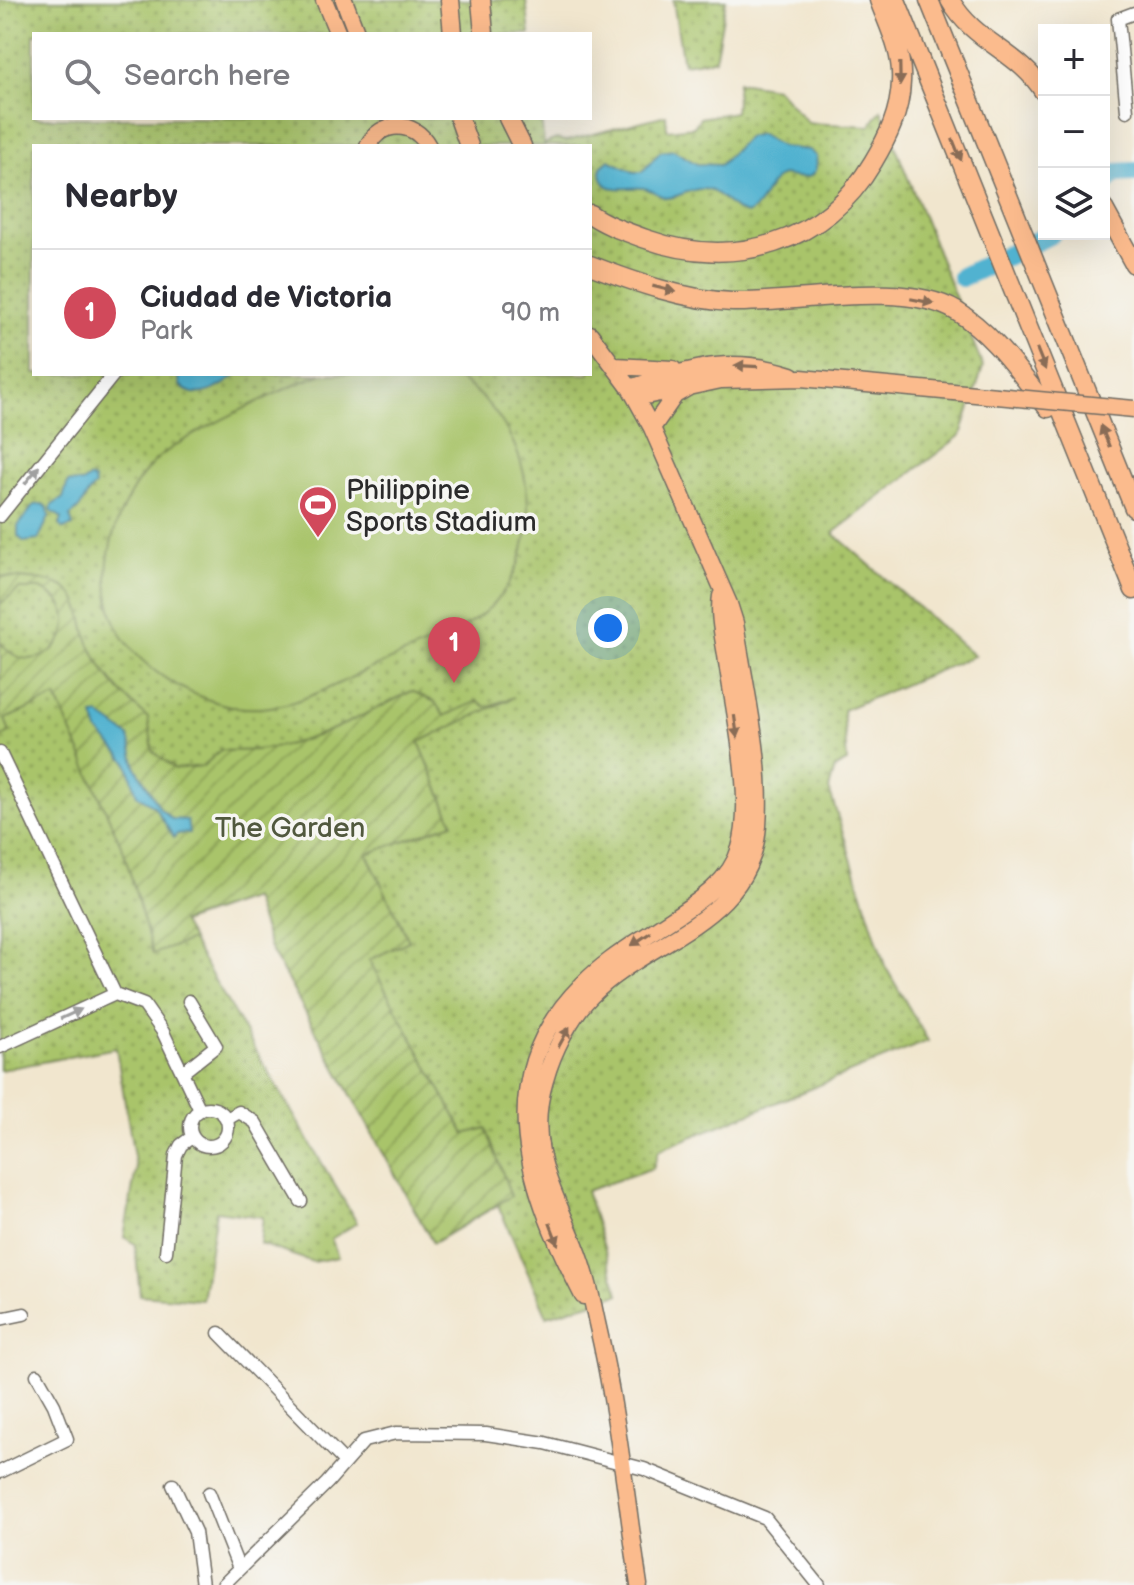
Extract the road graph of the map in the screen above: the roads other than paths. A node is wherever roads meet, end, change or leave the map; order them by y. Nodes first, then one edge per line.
1 (324, 0) edge
2 (344, 0) edge
3 (450, 0) edge
4 (481, 0) edge
5 (879, 0) edge
6 (896, 0) edge
7 (929, 0) edge
8 (950, 0) edge
9 (1134, 13) edge
10 (337, 32) edge
11 (356, 32) edge
12 (453, 32) edge
13 (484, 32) edge
14 (1038, 84) edge
15 (1127, 111) dead end
16 (373, 120) edge
17 (460, 120) edge
18 (509, 120) edge
19 (405, 123) edge
20 (370, 141) edge
21 (427, 144) edge
22 (468, 144) edge
23 (521, 144) edge
24 (592, 215) edge
25 (1110, 219) edge
26 (1134, 264) edge
27 (592, 266) edge
28 (592, 337) edge
29 (615, 366) junction
30 (112, 376) edge
31 (691, 376) junction
32 (633, 393) junction
33 (1134, 409) edge
34 (652, 428) junction
35 (1073, 438) junction
36 (1134, 508) edge
37 (0, 516) edge
38 (1134, 590) edge
39 (0, 753) edge
40 (115, 994) junction
41 (189, 1001) dead end
42 (0, 1047) edge
43 (183, 1072) junction
44 (200, 1110) junction
45 (227, 1119) junction
46 (192, 1137) junction
47 (301, 1201) dead end
48 (166, 1252) dead end
49 (24, 1314) dead end
50 (0, 1319) edge
51 (219, 1333) dead end
52 (37, 1375) dead end
53 (344, 1461) junction
54 (622, 1462) junction
55 (0, 1472) edge
56 (173, 1485) dead end
57 (209, 1493) dead end
58 (239, 1569) junction
59 (202, 1585) edge
60 (223, 1585) edge
61 (639, 1585) edge
62 (819, 1585) edge

1 - 10 main road
2 - 11 main road
3 - 12 highway
4 - 13 highway
5 -> 24 highway
6 -> 35 highway
36 -> 7 highway
8 - 14 highway
9 - 15 street
16 - 20 main road
17 - 22 highway
18 - 23 highway
19 - 20 main road
19 - 21 main road
25 - 26 highway
27 -> 35 highway
28 - 29 main road
29 - 31 main road
29 - 32 main road
37 -> 30 street
31 - 32 main road
31 - 33 main road, bridge
31 - 34 main road
32 - 34 main road
34 - 54 main road
35 - 38 highway
39 - 40 street
42 -> 40 street
40 - 43 street
41 - 43 street
43 - 44 street
44 - 45 street
44 - 46 street
45 - 46 street
45 - 47 street
46 - 48 street
49 - 50 street
51 - 53 street
52 - 55 street
53 - 54 street
53 - 58 street
54 - 61 main road
54 - 62 street
56 - 59 street
57 - 58 street
58 - 60 street

